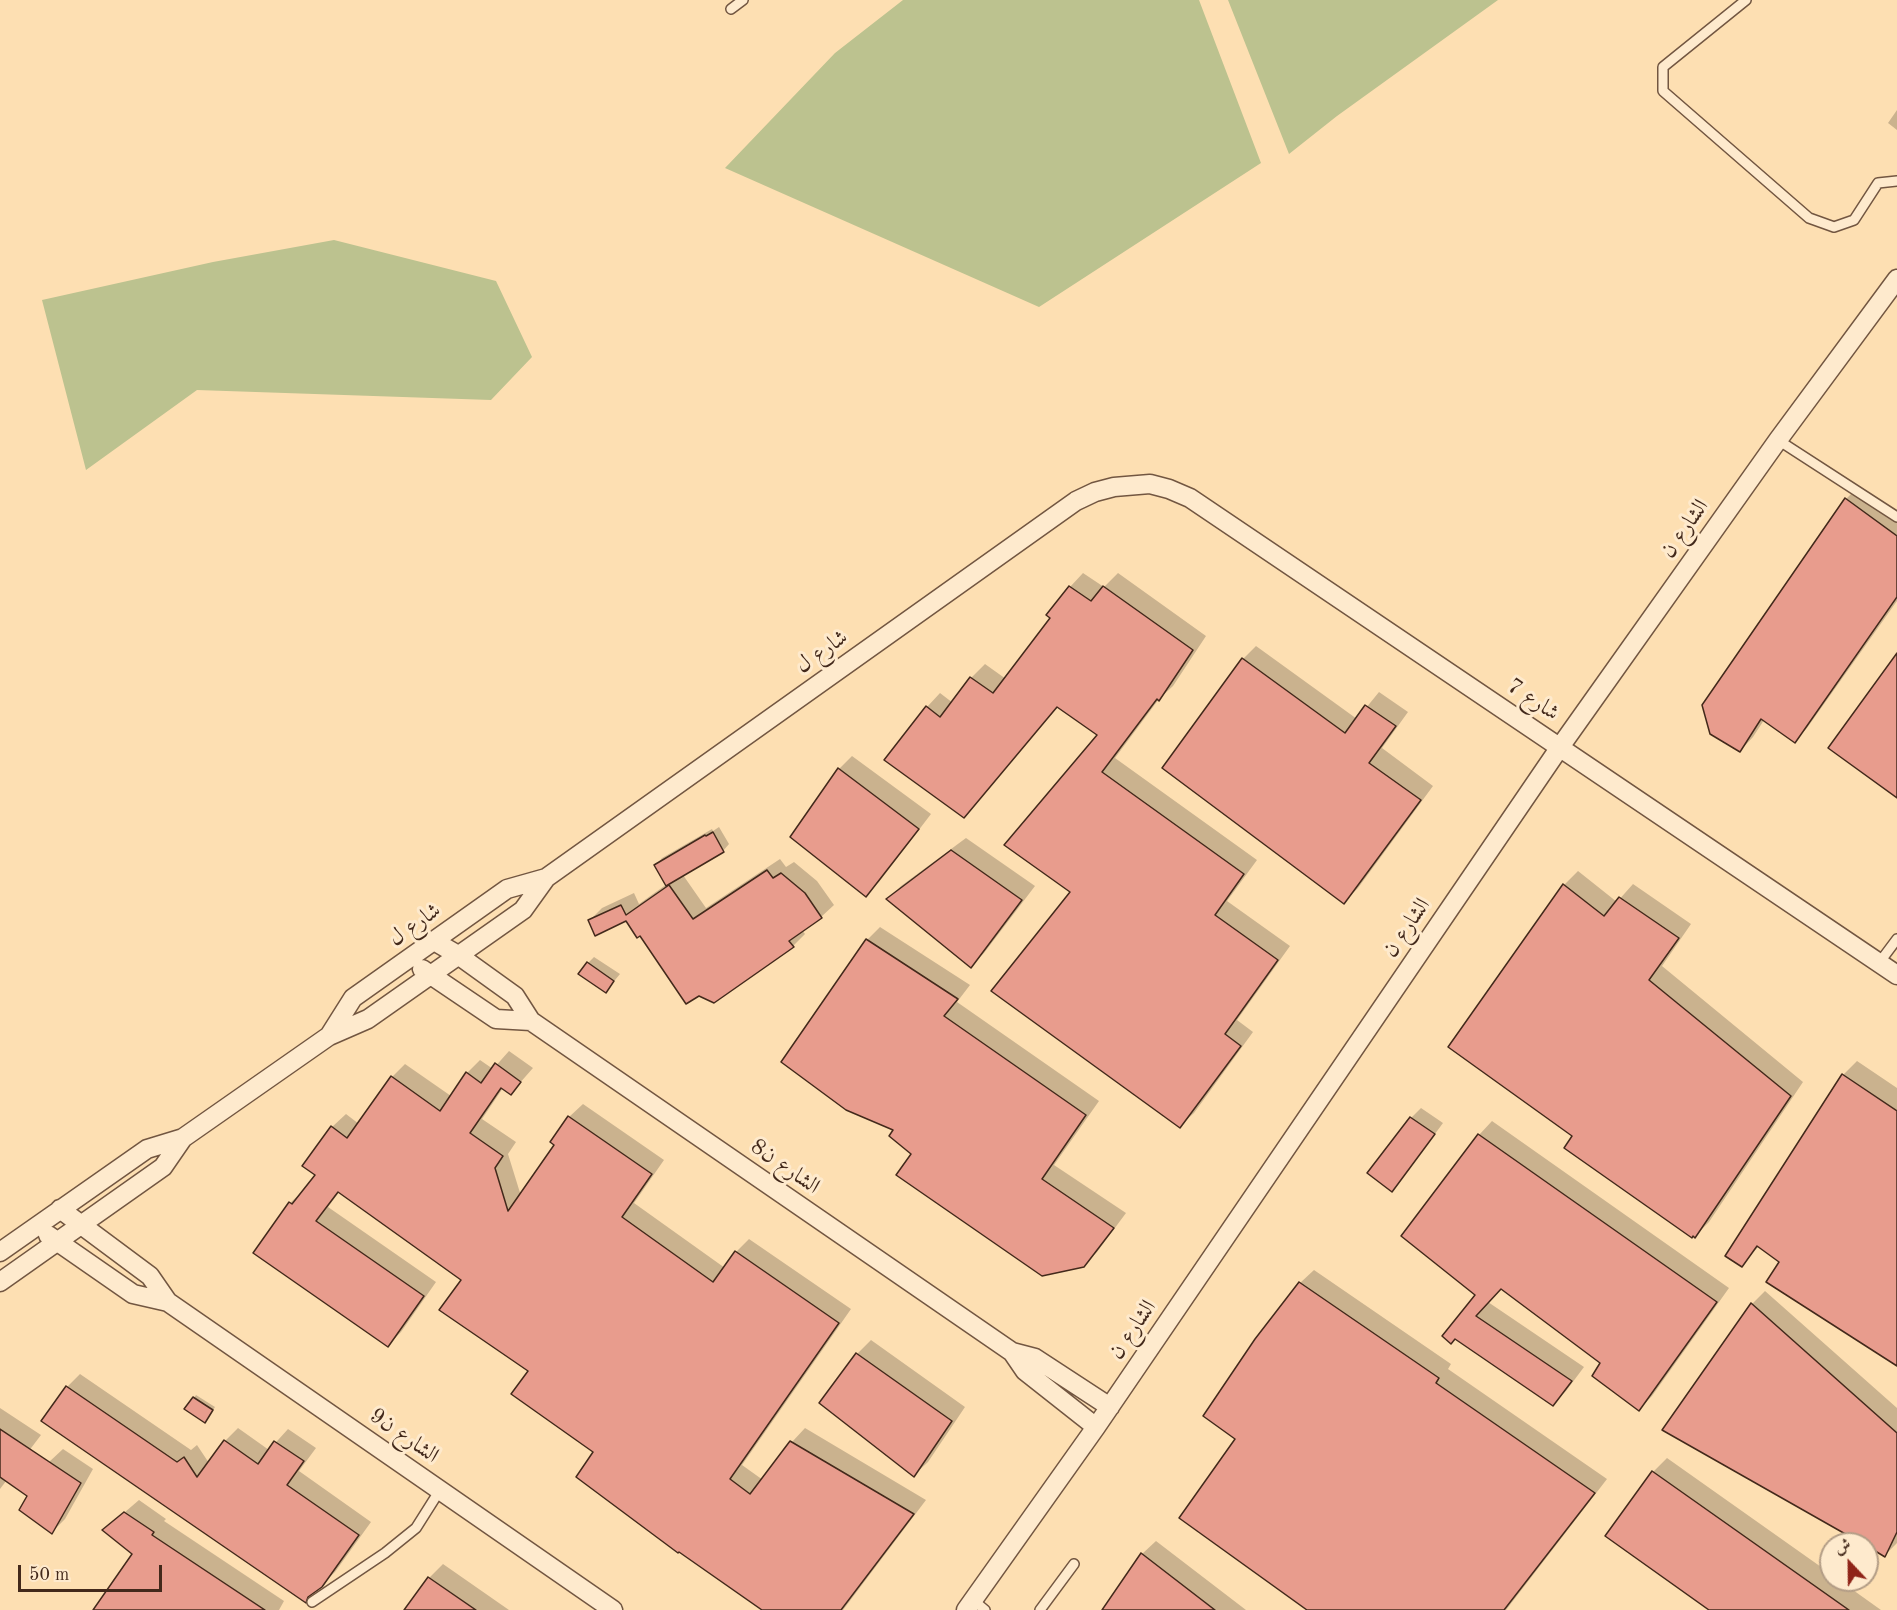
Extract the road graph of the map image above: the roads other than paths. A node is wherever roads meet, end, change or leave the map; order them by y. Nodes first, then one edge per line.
1 (743, 0) edge
2 (1746, 0) edge
3 (731, 9) dead end
4 (1897, 181) edge
5 (1897, 279) edge
6 (1778, 440) junction
7 (1134, 484) joint
8 (1897, 517) edge
9 (1560, 747) junction
10 (546, 878) junction
11 (1897, 939) edge
12 (435, 941) junction
13 (458, 955) junction
14 (409, 959) junction
15 (1879, 963) junction
16 (431, 975) junction
17 (1897, 975) edge
18 (531, 1021) junction
19 (328, 1036) junction
20 (183, 1138) junction
21 (60, 1209) junction
22 (81, 1225) junction
23 (37, 1227) junction
24 (57, 1242) junction
25 (0, 1251) edge
26 (0, 1282) edge
27 (168, 1302) junction
28 (1012, 1352) junction
29 (1110, 1407) junction
30 (1096, 1427) junction
31 (440, 1490) junction
32 (1074, 1564) dead end
33 (312, 1602) dead end
34 (975, 1607) edge
35 (613, 1610) edge
36 (1040, 1610) edge

1 - 3 lane
2 - 4 lane
5 - 6 street, الشارع ن
6 - 8 lane
6 - 9 street, الشارع ن
7 - 9 street, شارع 7
7 - 10 street, شارع ل
9 - 15 street, شارع 7
9 - 29 street, الشارع ن
10 - 12 street, شارع ل
10 - 13 street, شارع ل
11 - 15 lane
12 - 13 street, الشارع ن8
12 - 14 street, شارع ل
13 - 16 street, شارع ل
13 - 18 street, الشارع ن8
14 - 16 street
14 - 19 street, شارع ل
15 - 17 street, شارع 7
16 - 18 street
16 - 19 street, شارع ل
18 - 28 street, الشارع ن8
19 - 20 street, شارع ل
20 - 21 street, شارع ل
20 - 22 street, شارع ل
21 - 22 street, الشارع ن9
21 - 23 street, شارع ل
22 - 24 street, شارع ل
22 - 27 street, الشارع ن9
23 - 24 street, الشارع ن9
23 - 25 street, شارع ل
24 - 26 street, شارع ل
24 - 27 street, الشارع ن9
27 - 31 street, الشارع ن9
28 - 29 street, الشارع ن8
28 - 30 street, الشارع ن8
29 - 30 street, الشارع ن
30 - 34 street, الشارع ن
31 - 33 lane
31 - 35 street, الشارع ن9
32 - 36 lane

